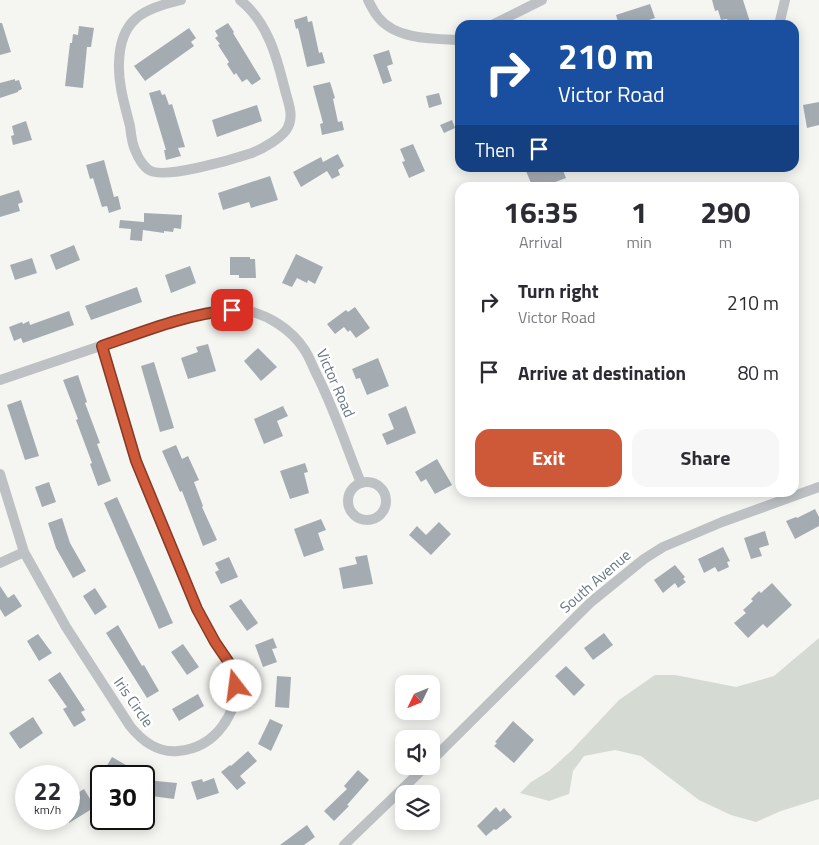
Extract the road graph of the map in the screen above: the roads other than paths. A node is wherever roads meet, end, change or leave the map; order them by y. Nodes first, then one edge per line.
1 (181, 0) edge
2 (240, 0) edge
3 (368, 0) edge
4 (542, 0) edge
5 (784, 0) edge
6 (502, 20) edge
7 (780, 20) edge
8 (455, 40) edge
9 (102, 346) junction
10 (0, 380) edge
11 (0, 474) edge
12 (361, 483) dead end
13 (819, 487) edge
14 (799, 494) edge
15 (791, 497) edge
16 (24, 552) junction
17 (0, 563) edge
18 (440, 752) edge
19 (417, 775) edge
20 (344, 845) edge

1 - 2 street
3 - 8 street
4 - 6 street
5 - 7 street
9 - 10 street, Victor Road
9 - 12 street, Victor Road
9 - 16 street, Iris Circle
11 - 16 street, Iris Circle
13 - 14 street, South Avenue
15 - 18 street, South Avenue
16 - 17 street
19 - 20 street

